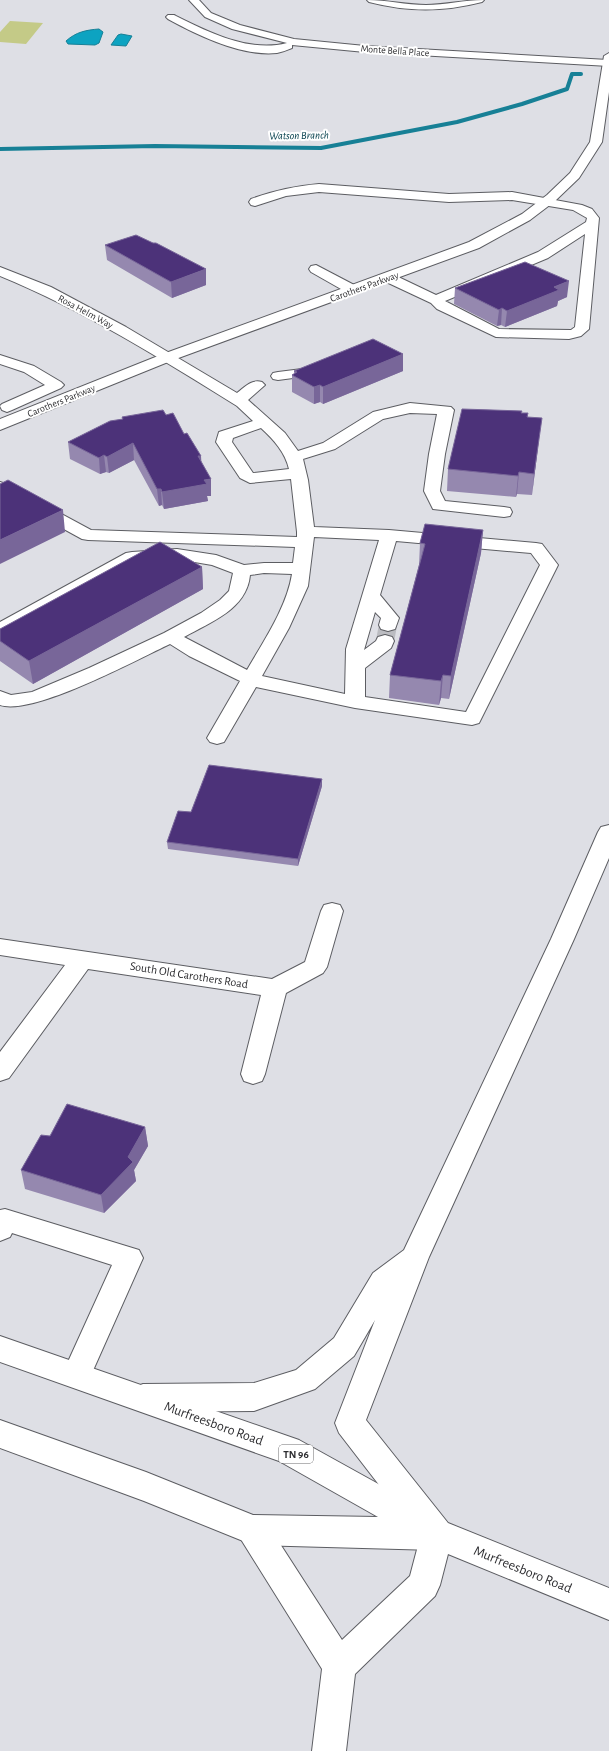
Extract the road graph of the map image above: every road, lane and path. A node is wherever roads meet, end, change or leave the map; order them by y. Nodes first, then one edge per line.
1 (194, 0) edge
2 (372, 0) edge
3 (479, 0) edge
4 (393, 2) edge
5 (171, 17) dead end
6 (294, 42) junction
7 (608, 59) edge
8 (255, 202) dead end
9 (546, 202) junction
10 (592, 224) junction
11 (316, 269) dead end
12 (0, 271) edge
13 (387, 277) junction
14 (353, 290) junction
15 (436, 300) junction
16 (168, 357) junction
17 (0, 358) edge
18 (318, 371) edge
19 (278, 376) dead end
20 (257, 385) dead end
21 (238, 400) junction
22 (3, 404) edge
23 (20, 416) junction
24 (264, 422) junction
25 (0, 425) edge
26 (0, 430) edge
27 (294, 457) junction
28 (298, 473) junction
29 (0, 487) edge
30 (504, 512) dead end
31 (389, 535) junction
32 (305, 537) junction
33 (301, 569) junction
34 (242, 570) junction
35 (371, 595) junction
36 (0, 629) edge
37 (171, 637) junction
38 (355, 666) junction
39 (252, 680) junction
40 (0, 697) edge
41 (355, 702) junction
42 (217, 738) dead end
43 (609, 832) edge
44 (332, 911) dead end
45 (0, 947) edge
46 (82, 959) junction
47 (275, 988) junction
48 (0, 1071) edge
49 (253, 1074) dead end
50 (0, 1229) edge
51 (415, 1258) junction
52 (0, 1349) edge
53 (77, 1376) junction
54 (143, 1398) junction
55 (0, 1434) edge
56 (253, 1530) junction
57 (437, 1534) junction
58 (606, 1603) edge
59 (339, 1666) junction
60 (329, 1751) edge

1 - 6 main road, Monte Bella Place
2 - 4 main road
3 - 4 main road
5 - 6 main road
6 - 7 main road, Monte Bella Place
7 - 9 main road, Carothers Parkway
8 - 9 main road
9 - 10 main road
9 - 13 main road, Carothers Parkway
10 - 15 main road
10 - 15 main road
11 - 14 main road
12 - 16 main road, Rosa Helm Way
13 - 14 main road, Carothers Parkway
13 - 15 main road
14 - 16 main road, Carothers Parkway
16 - 21 main road, Rosa Helm Way
16 - 23 main road, Carothers Parkway
17 - 22 main road
18 - 19 main road
20 - 21 main road
21 - 24 main road, Rosa Helm Way
22 - 23 main road
23 - 25 main road, Carothers Parkway
23 - 26 main road, Carothers Parkway
24 - 27 main road, Rosa Helm Way
24 - 28 main road
27 - 28 main road
27 - 30 main road
28 - 32 main road
29 - 32 main road
31 - 32 main road
31 - 35 main road
31 - 41 main road
32 - 33 main road
33 - 34 main road
33 - 39 main road
34 - 36 main road
34 - 37 main road
35 - 38 main road
35 - 38 main road
37 - 39 main road
37 - 40 main road
38 - 41 main road
39 - 41 main road
39 - 42 main road
43 - 51 main road
44 - 47 main road
45 - 46 main road, South Old Carothers Road
46 - 47 main road, South Old Carothers Road
46 - 48 main road
47 - 49 main road
50 - 53 main road
51 - 54 main road
51 - 57 main road
52 - 53 main road, Murfreesboro Road / TN 96
53 - 54 main road, Murfreesboro Road / TN 96
54 - 57 main road, Murfreesboro Road / TN 96
55 - 56 main road, Murfreesboro Road
56 - 57 main road, Murfreesboro Road
56 - 59 main road
57 - 58 main road, Murfreesboro Road
57 - 59 main road
59 - 60 main road

